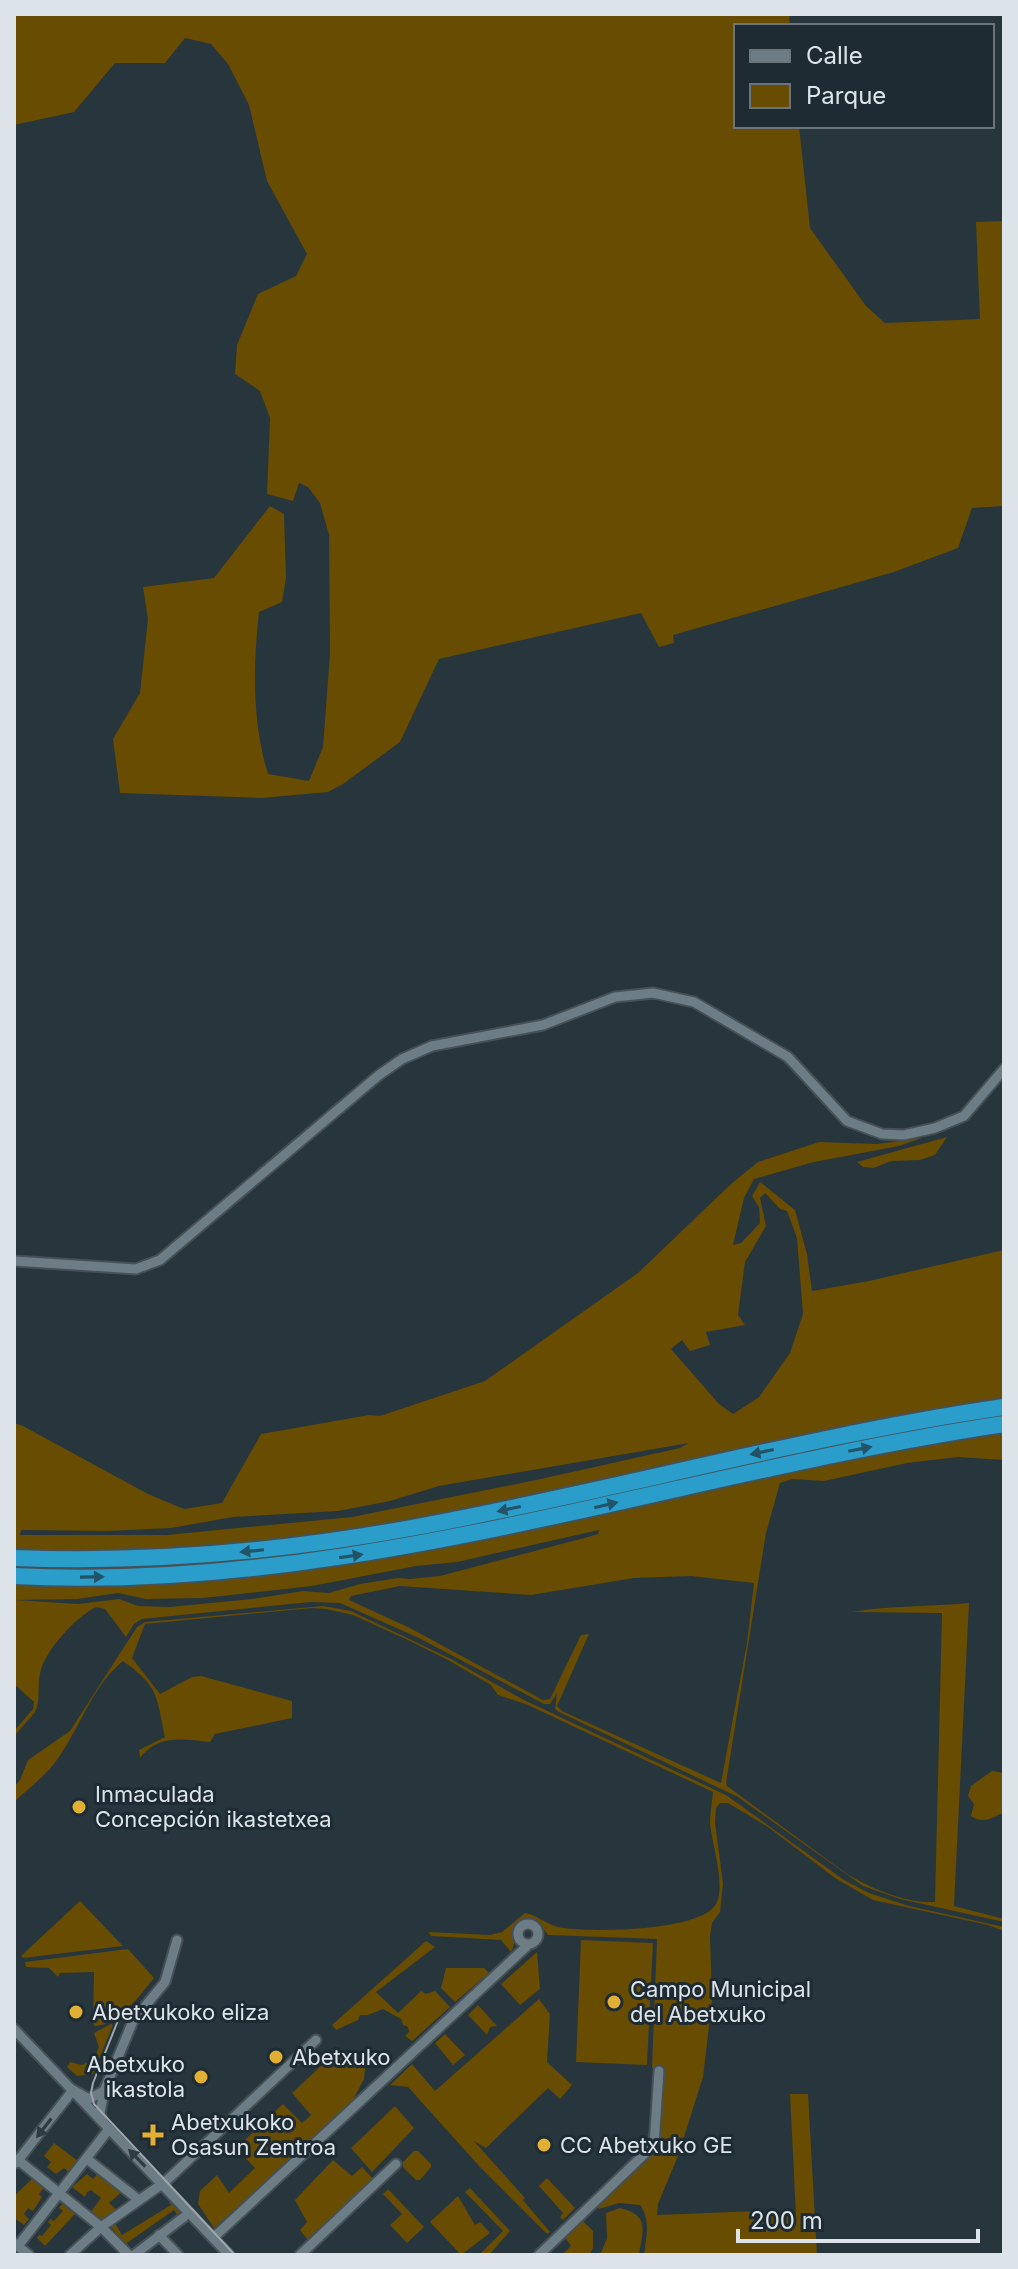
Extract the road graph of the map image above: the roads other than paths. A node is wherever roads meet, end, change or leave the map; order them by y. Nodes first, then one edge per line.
1 (1004, 1069) edge
2 (14, 1261) edge
3 (1004, 1407) edge
4 (1004, 1424) edge
5 (14, 1558) edge
6 (14, 1576) edge
7 (177, 1940) dead end
8 (526, 1944) dead end
9 (14, 2029) edge
10 (316, 2040) dead end
11 (659, 2071) dead end
12 (73, 2090) junction
13 (104, 2091) junction
14 (106, 2126) junction
15 (87, 2159) junction
16 (16, 2163) edge
17 (396, 2164) dead end
18 (162, 2184) junction
19 (59, 2194) junction
20 (139, 2200) junction
21 (184, 2217) dead end
22 (101, 2227) junction
23 (159, 2235) junction
24 (213, 2238) junction
25 (16, 2245) edge
26 (128, 2254) edge
27 (29, 2255) edge
28 (70, 2255) edge
29 (178, 2255) edge
30 (229, 2255) edge
31 (300, 2255) edge
32 (539, 2255) edge

1 - 2 street
3 -> 5 highway
6 -> 4 highway
7 - 13 street
8 - 24 street
9 - 12 street
10 - 18 street
11 - 32 street
12 - 13 street
12 - 14 street
12 -> 16 street
13 - 14 street
14 - 15 street
18 -> 14 street
15 - 19 street
15 - 20 street
16 - 19 street
17 - 31 street
18 - 20 street
18 - 24 street
19 - 22 street
19 - 25 street
20 - 22 street
21 - 23 street
22 - 26 street
22 - 28 street
23 - 26 street
23 - 29 street
24 - 30 street
25 - 27 street

